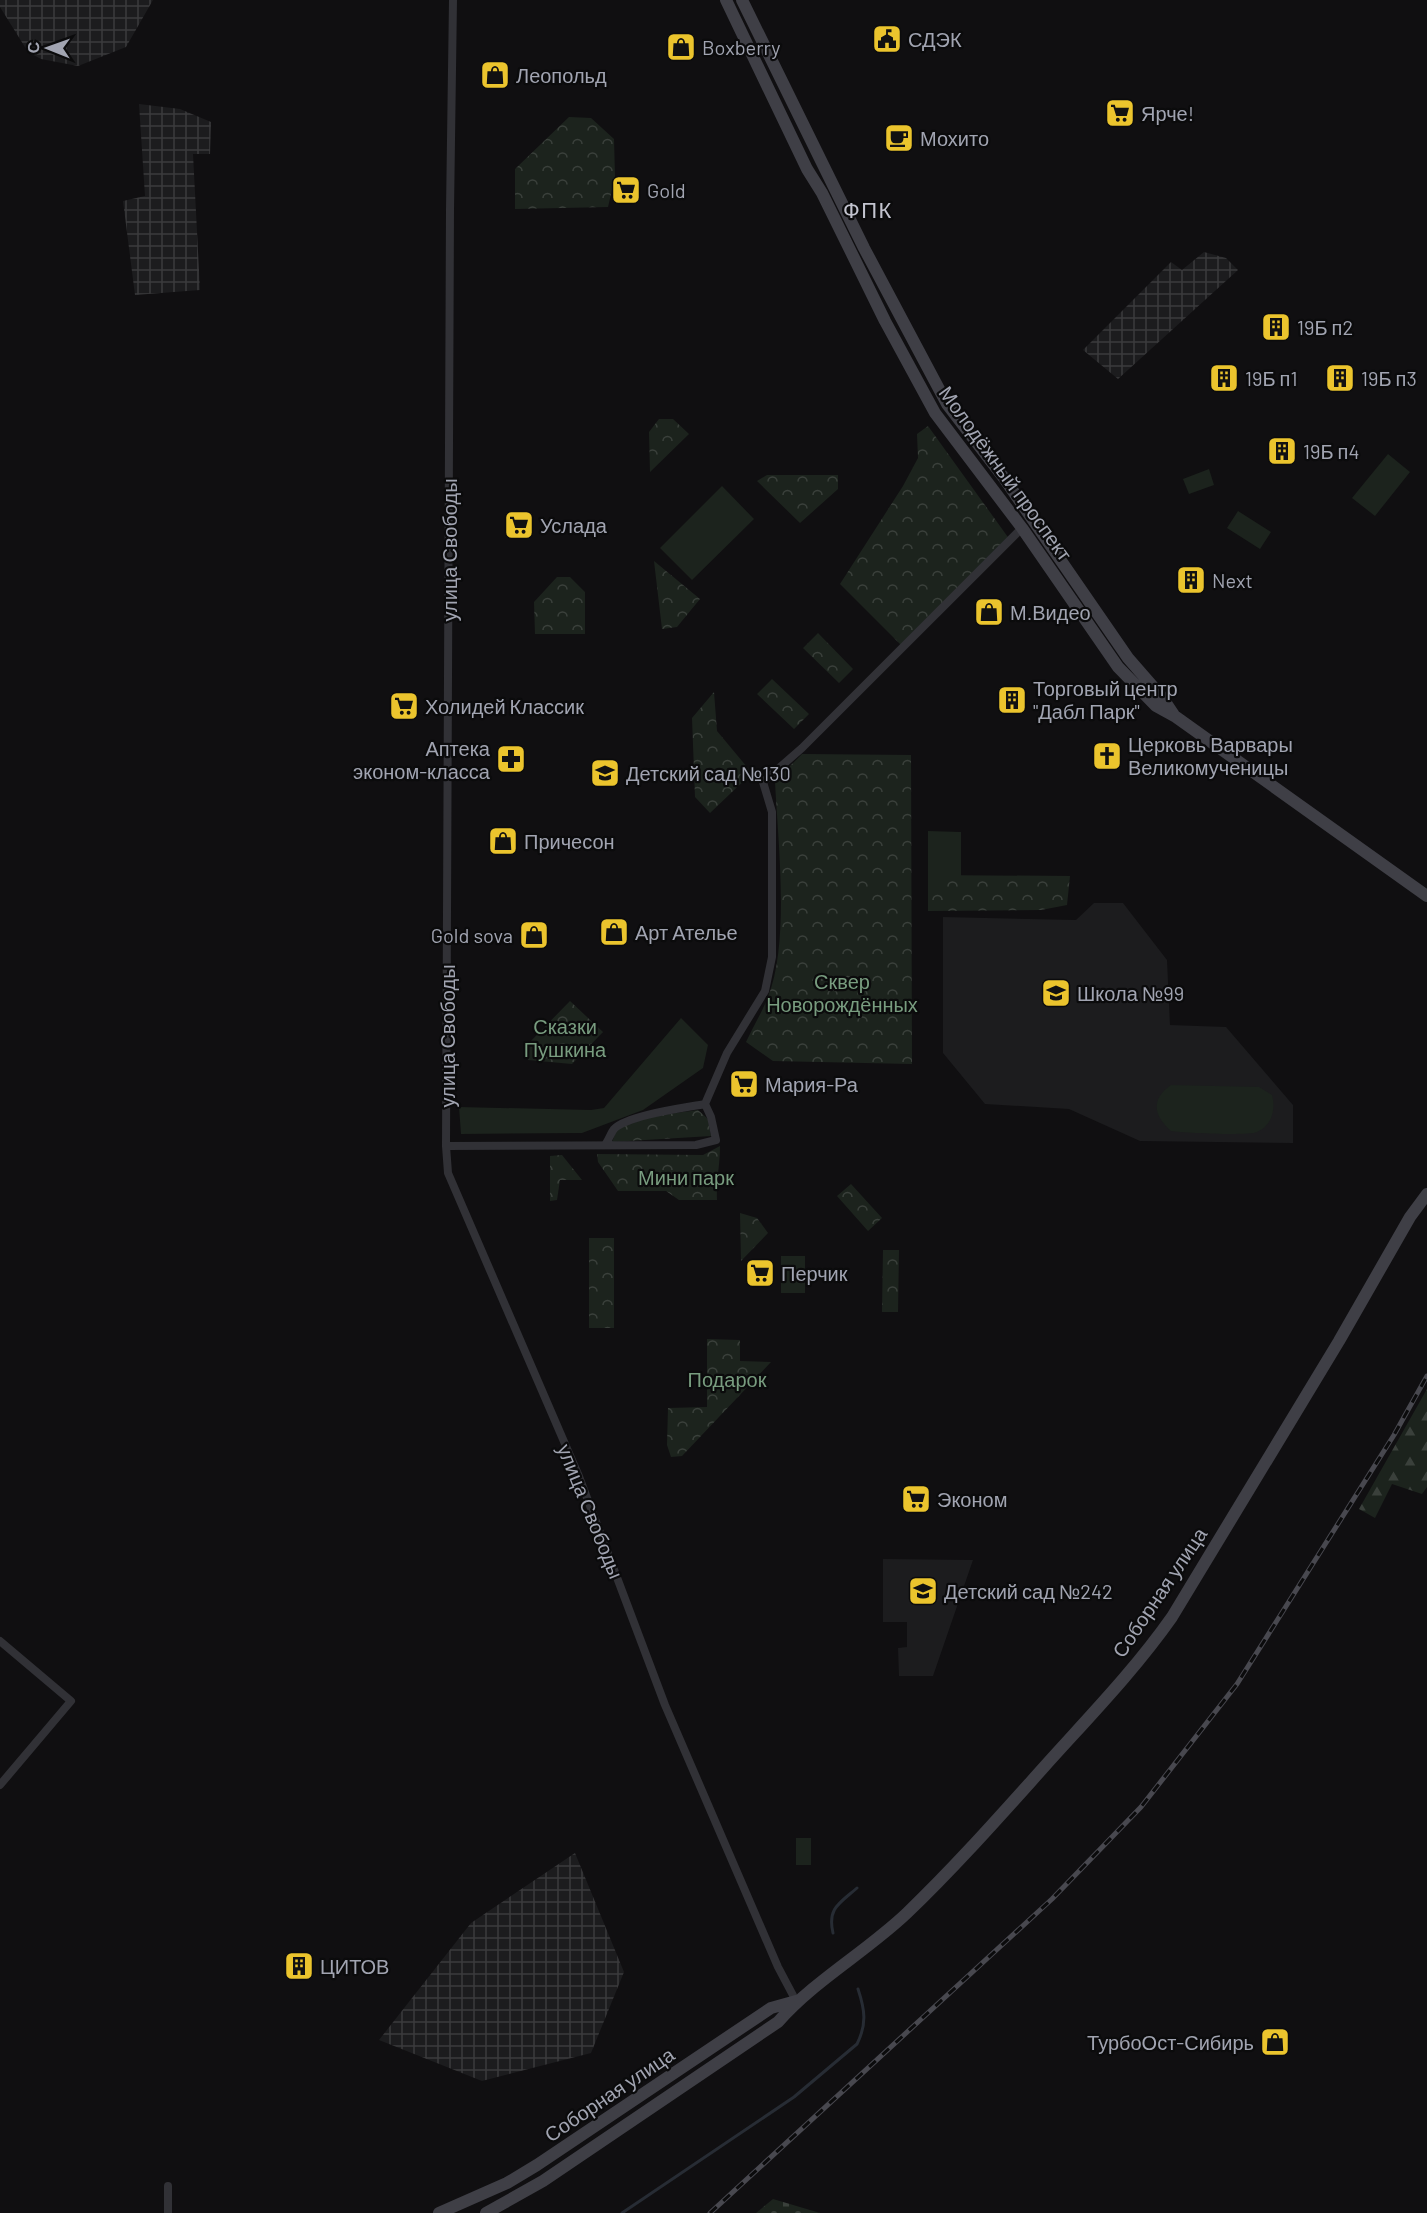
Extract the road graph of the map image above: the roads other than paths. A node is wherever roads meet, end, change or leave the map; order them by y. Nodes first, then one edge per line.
1 (453, 0) edge
2 (726, 0) edge
3 (742, 0) edge
4 (1022, 528) junction
5 (1176, 717) junction
6 (1427, 896) edge
7 (705, 1104) junction
8 (605, 1145) junction
9 (446, 1146) junction
10 (1427, 1194) edge
11 (0, 1641) edge
12 (0, 1785) edge
13 (796, 2001) junction
14 (168, 2186) dead end
15 (168, 2213) edge
16 (439, 2213) edge
17 (486, 2213) edge

1 - 9 street, улица Свободы
2 - 4 main road, Молодёжный проспект
3 - 5 main road, Молодёжный проспект
4 - 5 main road, Молодёжный проспект
4 - 7 street
5 - 6 main road, Молодёжный проспект
7 - 8 street
7 - 8 street
8 - 9 street
9 - 13 street, улица Свободы
10 - 13 main road, Соборная улица
11 - 12 street
13 - 16 main road, Соборная улица
13 - 17 main road, Соборная улица
14 - 15 street

